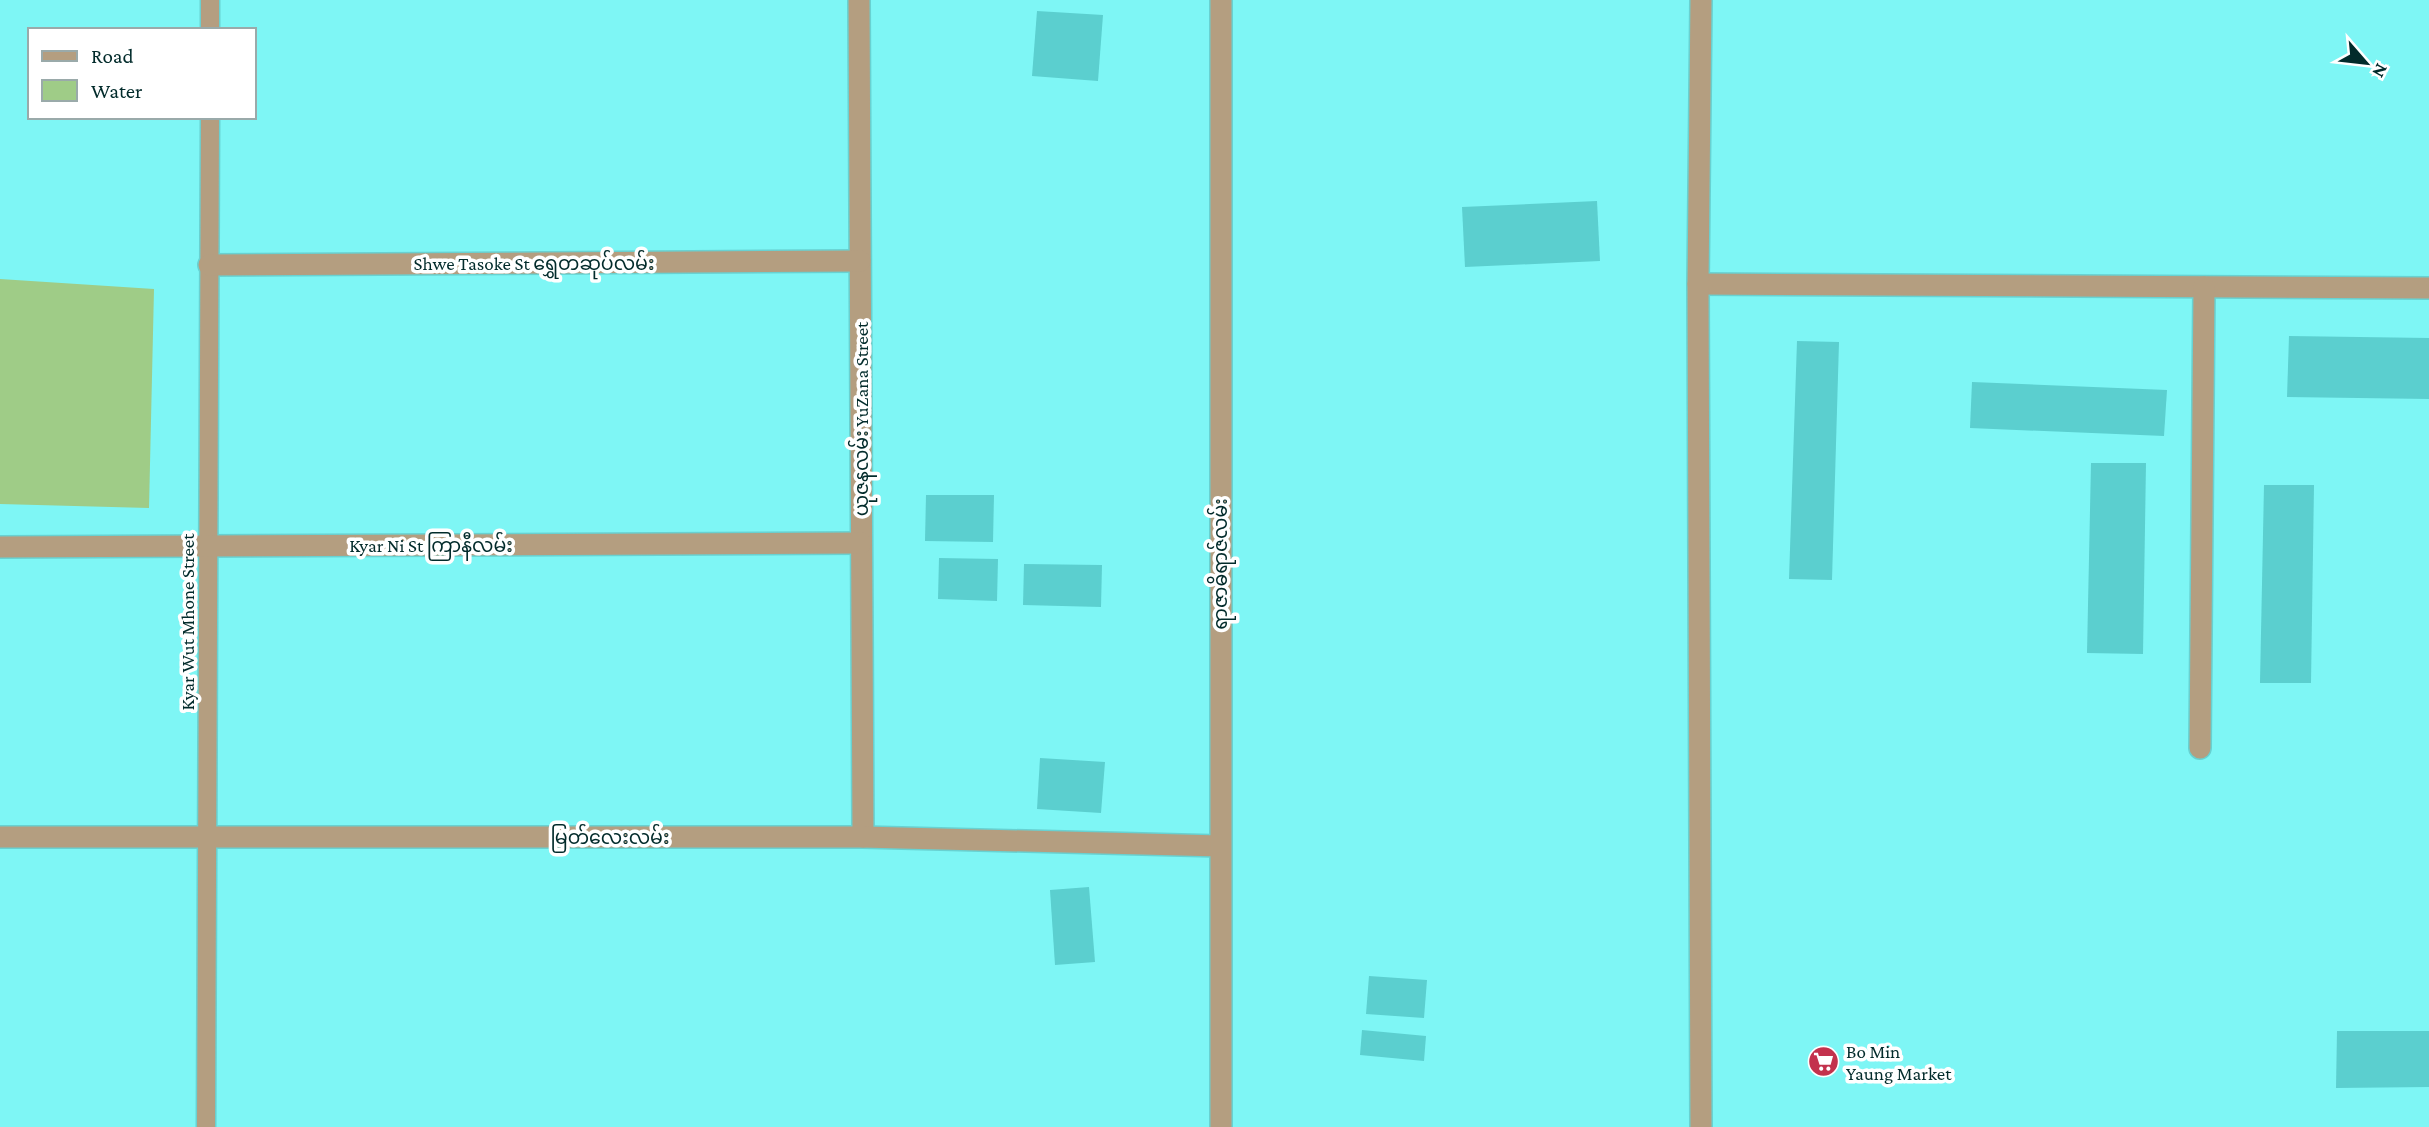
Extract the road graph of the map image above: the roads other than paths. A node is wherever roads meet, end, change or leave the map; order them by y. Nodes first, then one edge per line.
1 (210, 0) edge
2 (859, 0) edge
3 (1221, 0) edge
4 (1701, 0) edge
5 (210, 28) edge
6 (210, 119) edge
7 (860, 261) junction
8 (209, 265) junction
9 (1698, 284) junction
10 (2204, 287) junction
11 (2429, 288) edge
12 (861, 543) junction
13 (208, 546) junction
14 (0, 547) edge
15 (2200, 748) dead end
16 (0, 837) edge
17 (863, 837) junction
18 (207, 838) junction
19 (1220, 845) junction
20 (206, 1127) edge
21 (1221, 1127) edge
22 (1700, 1127) edge

1 - 5 lane
2 - 7 street, ယုဇနလမ်း YuZana Street
3 - 19 street, ရာဇာဓိရာဇ်လမ်း
4 - 9 street
6 - 8 lane, Kyar Wut Mhone Street
7 - 8 street, Shwe Tasoke St ရွှေတဆုပ်လမ်း
7 - 12 street, ယုဇနလမ်း YuZana Street
8 - 13 lane, Kyar Wut Mhone Street
9 - 10 street
9 - 22 street
10 - 11 street
10 - 15 street
12 - 13 street, Kyar Ni St ကြာနီလမ်း
12 - 17 street, ယုဇနလမ်း YuZana Street
13 - 14 street, Kyar Ni St ကြာနီလမ်း
13 - 18 lane, Kyar Wut Mhone Street
16 - 18 street, မြတ်လေးလမ်း
17 - 18 street, မြတ်လေးလမ်း
17 - 19 street, မြတ်လေးလမ်း
18 - 20 lane, Kyar Wut Mhone Street
19 - 21 street, ရာဇာဓိရာဇ်လမ်း

